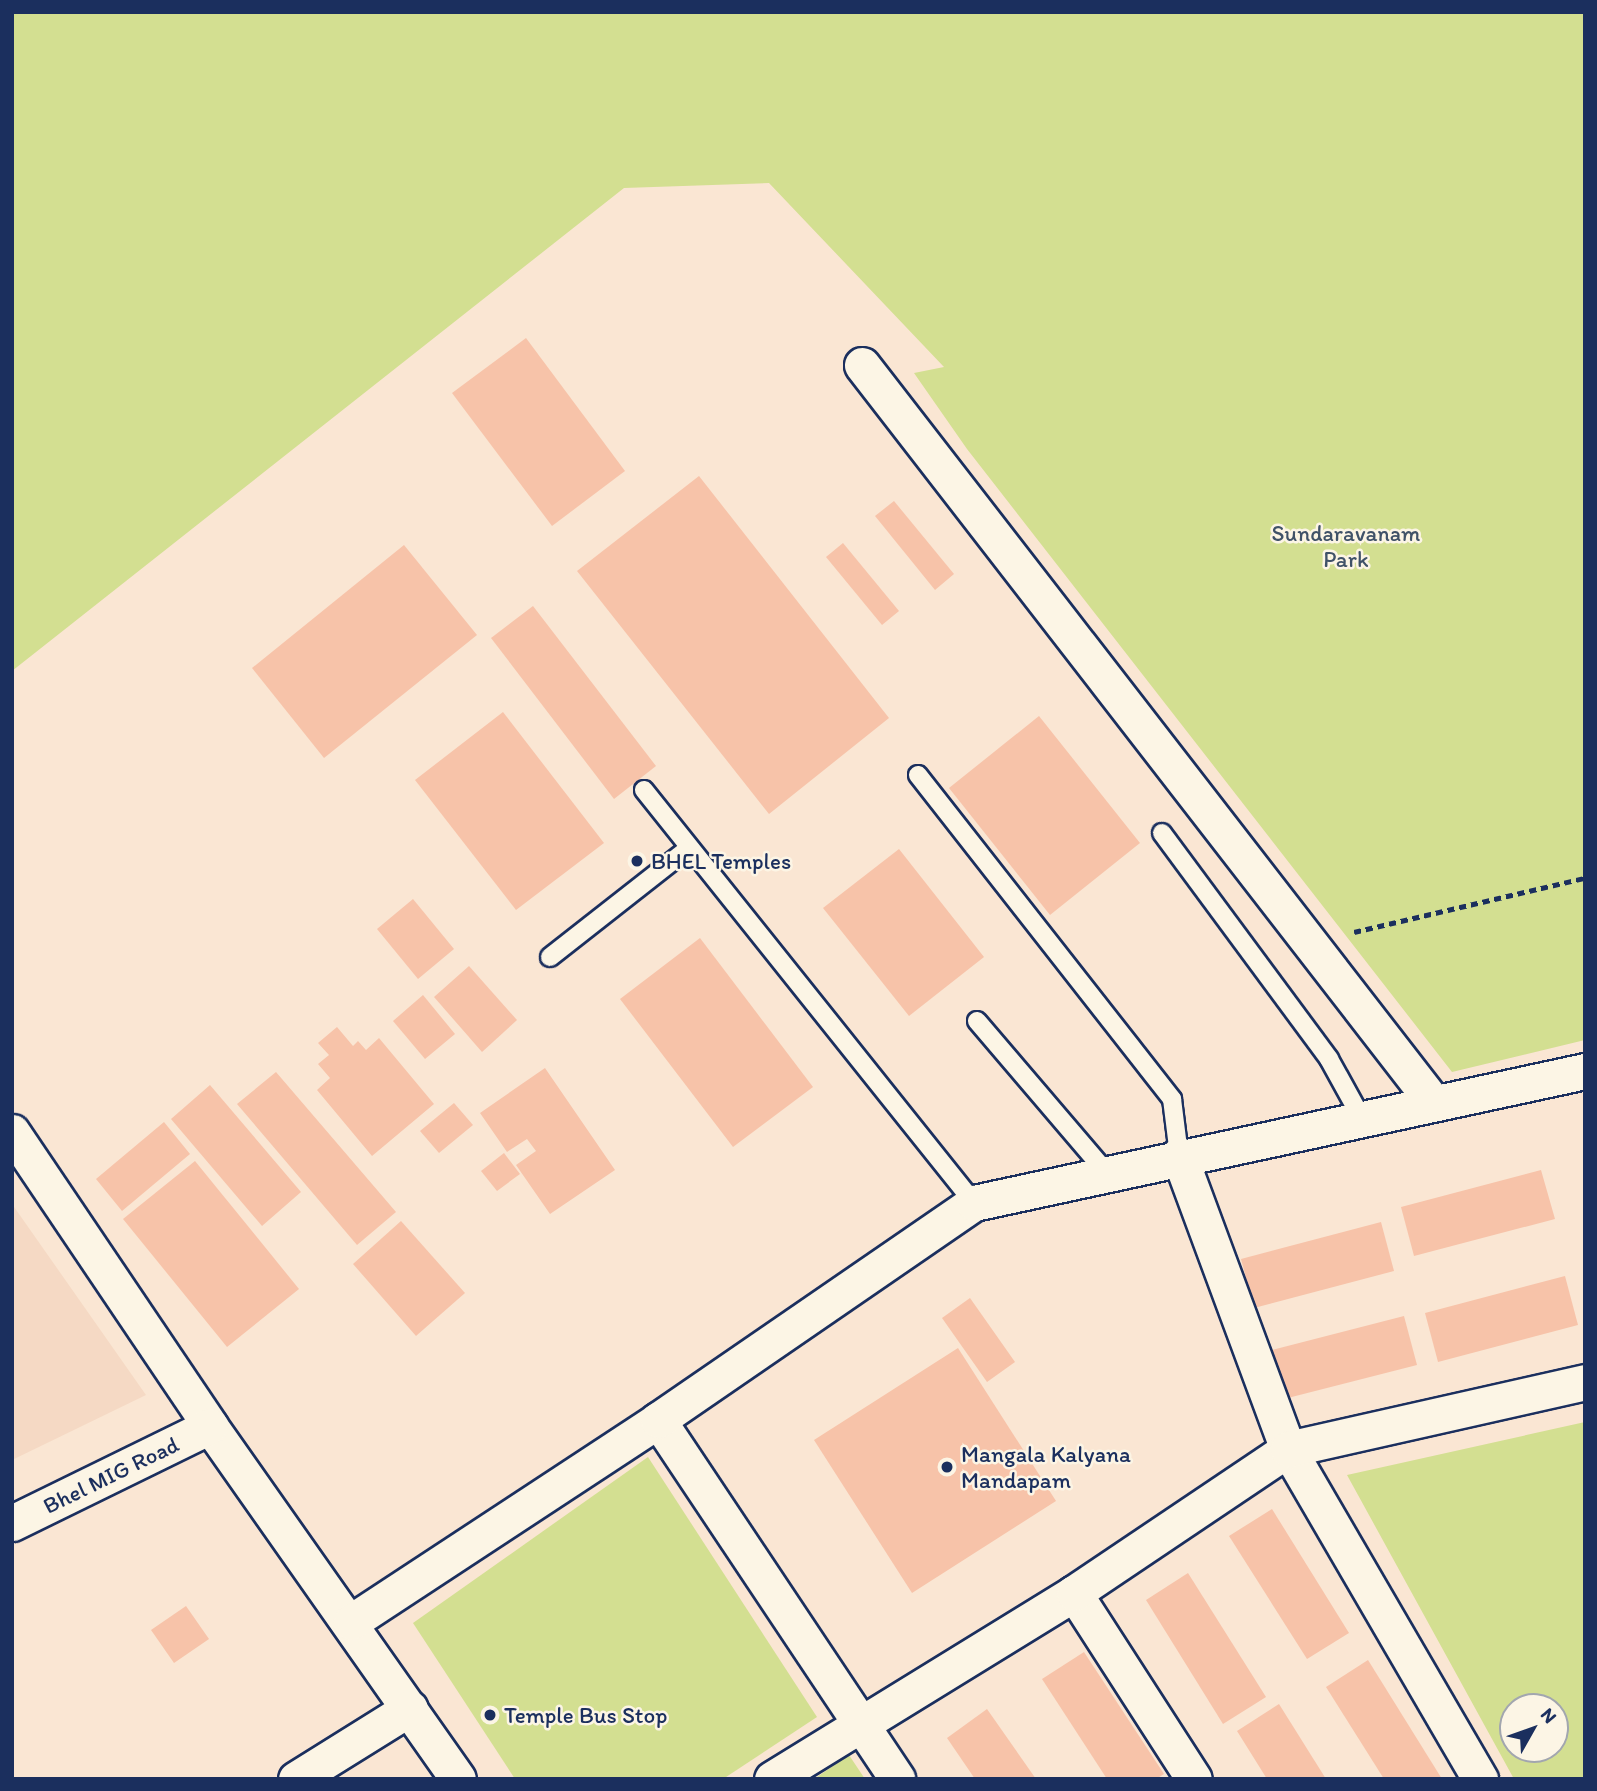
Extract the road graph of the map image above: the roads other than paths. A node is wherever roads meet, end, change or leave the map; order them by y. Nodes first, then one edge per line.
1 (862, 365) dead end
2 (918, 775) dead end
3 (645, 790) dead end
4 (1162, 833) dead end
5 (689, 848) junction
6 (550, 957) dead end
7 (977, 1021) dead end
8 (1585, 1071) edge
9 (1433, 1102) junction
10 (1361, 1117) junction
11 (12, 1132) edge
12 (1179, 1155) junction
13 (1106, 1172) junction
14 (974, 1203) junction
15 (1585, 1382) edge
16 (658, 1420) junction
17 (210, 1426) junction
18 (1288, 1449) junction
19 (12, 1523) edge
20 (1074, 1593) junction
21 (351, 1622) junction
22 (410, 1708) junction
23 (859, 1723) junction
24 (296, 1779) edge
25 (458, 1779) edge
26 (772, 1779) edge
27 (897, 1779) edge
28 (1194, 1779) edge
29 (1480, 1779) edge

1 - 9 street
2 - 12 lane
3 - 5 lane
4 - 10 lane
5 - 6 lane
5 - 14 lane
7 - 13 lane
8 - 9 street
9 - 10 street
10 - 12 street
11 - 17 street
12 - 13 street
12 - 18 street
13 - 14 street
14 - 16 street
15 - 18 street
16 - 21 street
16 - 23 street
17 - 19 street, Bhel MIG Road
17 - 21 street
18 - 20 street
18 - 29 street
20 - 23 street
20 - 28 street
21 - 22 street
22 - 24 street
22 - 25 street
23 - 26 street
23 - 27 street

